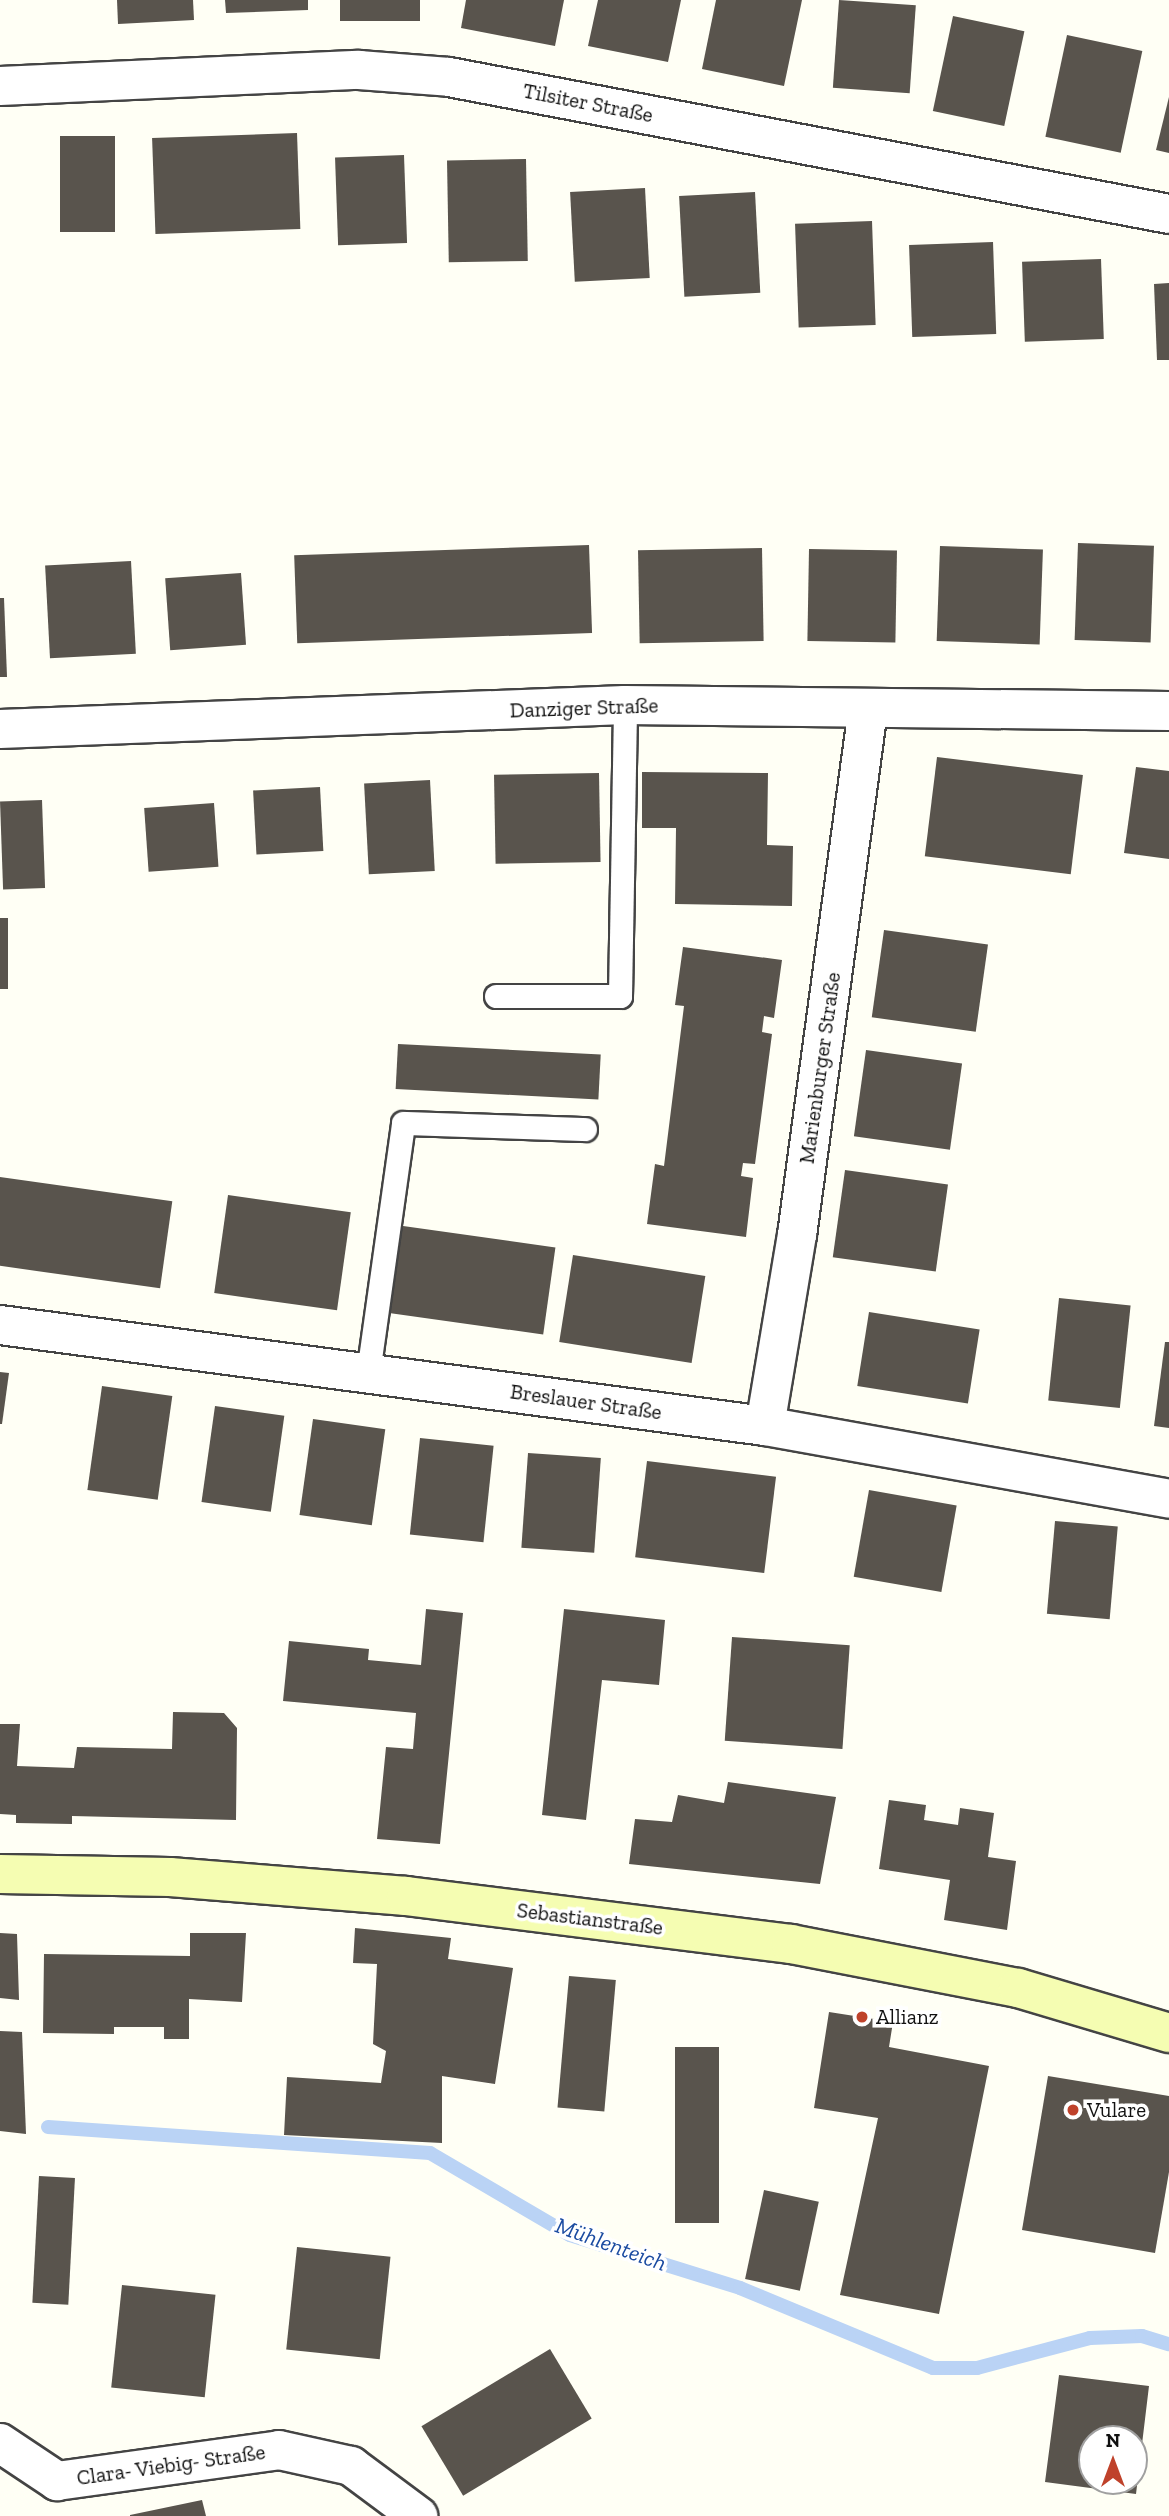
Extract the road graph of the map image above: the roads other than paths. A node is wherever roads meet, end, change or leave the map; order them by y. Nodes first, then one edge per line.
1 (0, 86) edge
2 (1169, 214) edge
3 (625, 705) junction
4 (867, 709) junction
5 (1169, 711) edge
6 (0, 729) edge
7 (496, 996) dead end
8 (585, 1129) dead end
9 (0, 1325) edge
10 (368, 1373) junction
11 (765, 1426) junction
12 (1169, 1499) edge
13 (0, 1874) edge
14 (1169, 2032) edge
15 (0, 2443) edge
16 (418, 2516) edge

1 - 2 street, Tilsiter Straße
3 - 4 street, Danziger Straße
3 - 6 street, Danziger Straße
3 - 7 lane
4 - 5 street, Danziger Straße
4 - 11 street, Marienburger Straße
8 - 10 lane
9 - 10 street, Breslauer Straße
10 - 11 street, Breslauer Straße
11 - 12 street, Breslauer Straße
13 - 14 street, Sebastianstraße
15 - 16 street, Clara- Viebig- Straße

